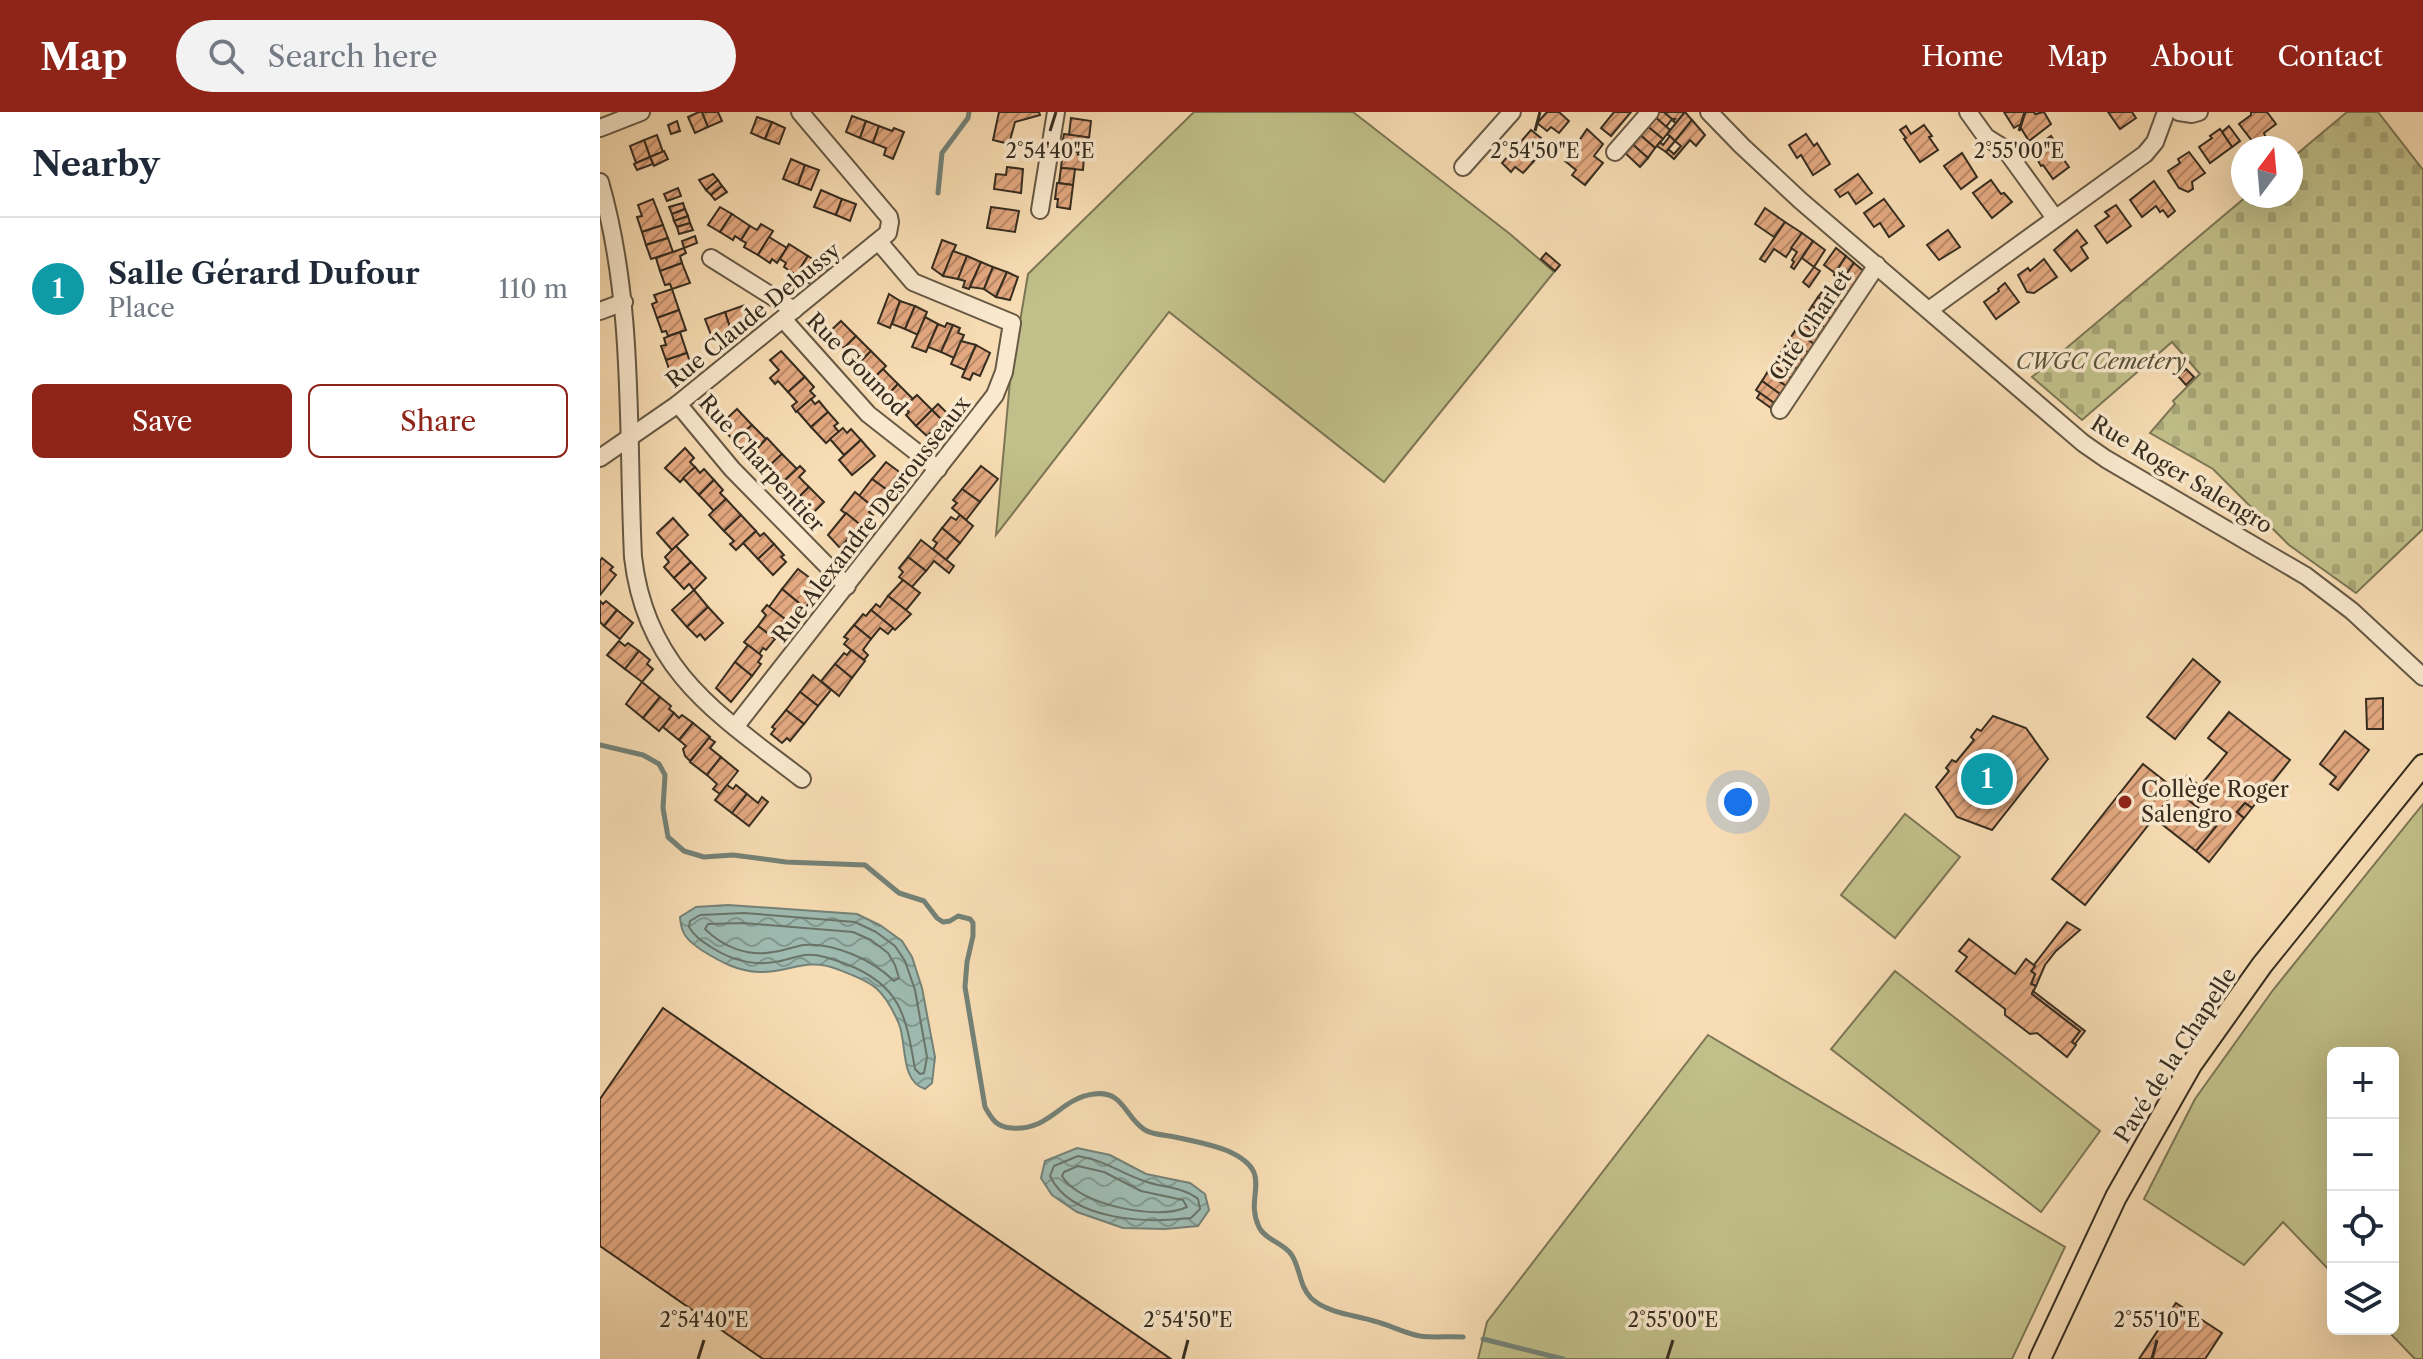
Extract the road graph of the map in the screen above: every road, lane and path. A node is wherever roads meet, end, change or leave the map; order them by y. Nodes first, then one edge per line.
1 (641, 112) edge
2 (800, 112) edge
3 (1056, 112) edge
4 (1512, 112) edge
5 (1650, 112) edge
6 (1709, 112) edge
7 (1968, 112) edge
8 (2166, 112) edge
9 (2179, 112) edge
10 (2199, 112) edge
11 (600, 128) edge
12 (1615, 152) dead end
13 (1463, 167) dead end
14 (600, 182) edge
15 (1040, 210) dead end
16 (2055, 218) junction
17 (879, 242) junction
18 (711, 258) dead end
19 (1877, 265) junction
20 (624, 302) junction
21 (1929, 310) junction
22 (600, 311) edge
23 (788, 315) junction
24 (678, 404) junction
25 (1780, 410) dead end
26 (629, 439) junction
27 (600, 458) edge
28 (938, 469) junction
29 (847, 586) junction
30 (2423, 677) edge
31 (735, 727) junction
32 (2423, 765) edge
33 (802, 779) dead end
34 (2040, 1359) edge

1 - 11 street
2 - 17 street, Rue Claude Debussy
3 - 15 street
4 - 13 street
5 - 12 street
6 - 19 street, Rue Roger Salengro
7 - 16 street
8 - 16 street
9 - 10 street
14 - 20 street
16 - 21 street
17 - 23 street, Rue Claude Debussy
17 - 28 street, Rue Alexandre Desrousseaux
18 - 23 street, Rue Gounod
19 - 21 street, Rue Roger Salengro
19 - 25 street, Cité Charlet
20 - 22 street
20 - 26 street
21 - 30 street, Rue Roger Salengro
23 - 24 street, Rue Claude Debussy
23 - 28 street, Rue Gounod
24 - 26 street, Rue Claude Debussy
24 - 29 street, Rue Charpentier
26 - 27 street, Rue Claude Debussy
26 - 31 street
28 - 29 street, Rue Alexandre Desrousseaux
29 - 31 street, Rue Alexandre Desrousseaux
31 - 33 street
32 - 34 main road, Pavé de la Chapelle

